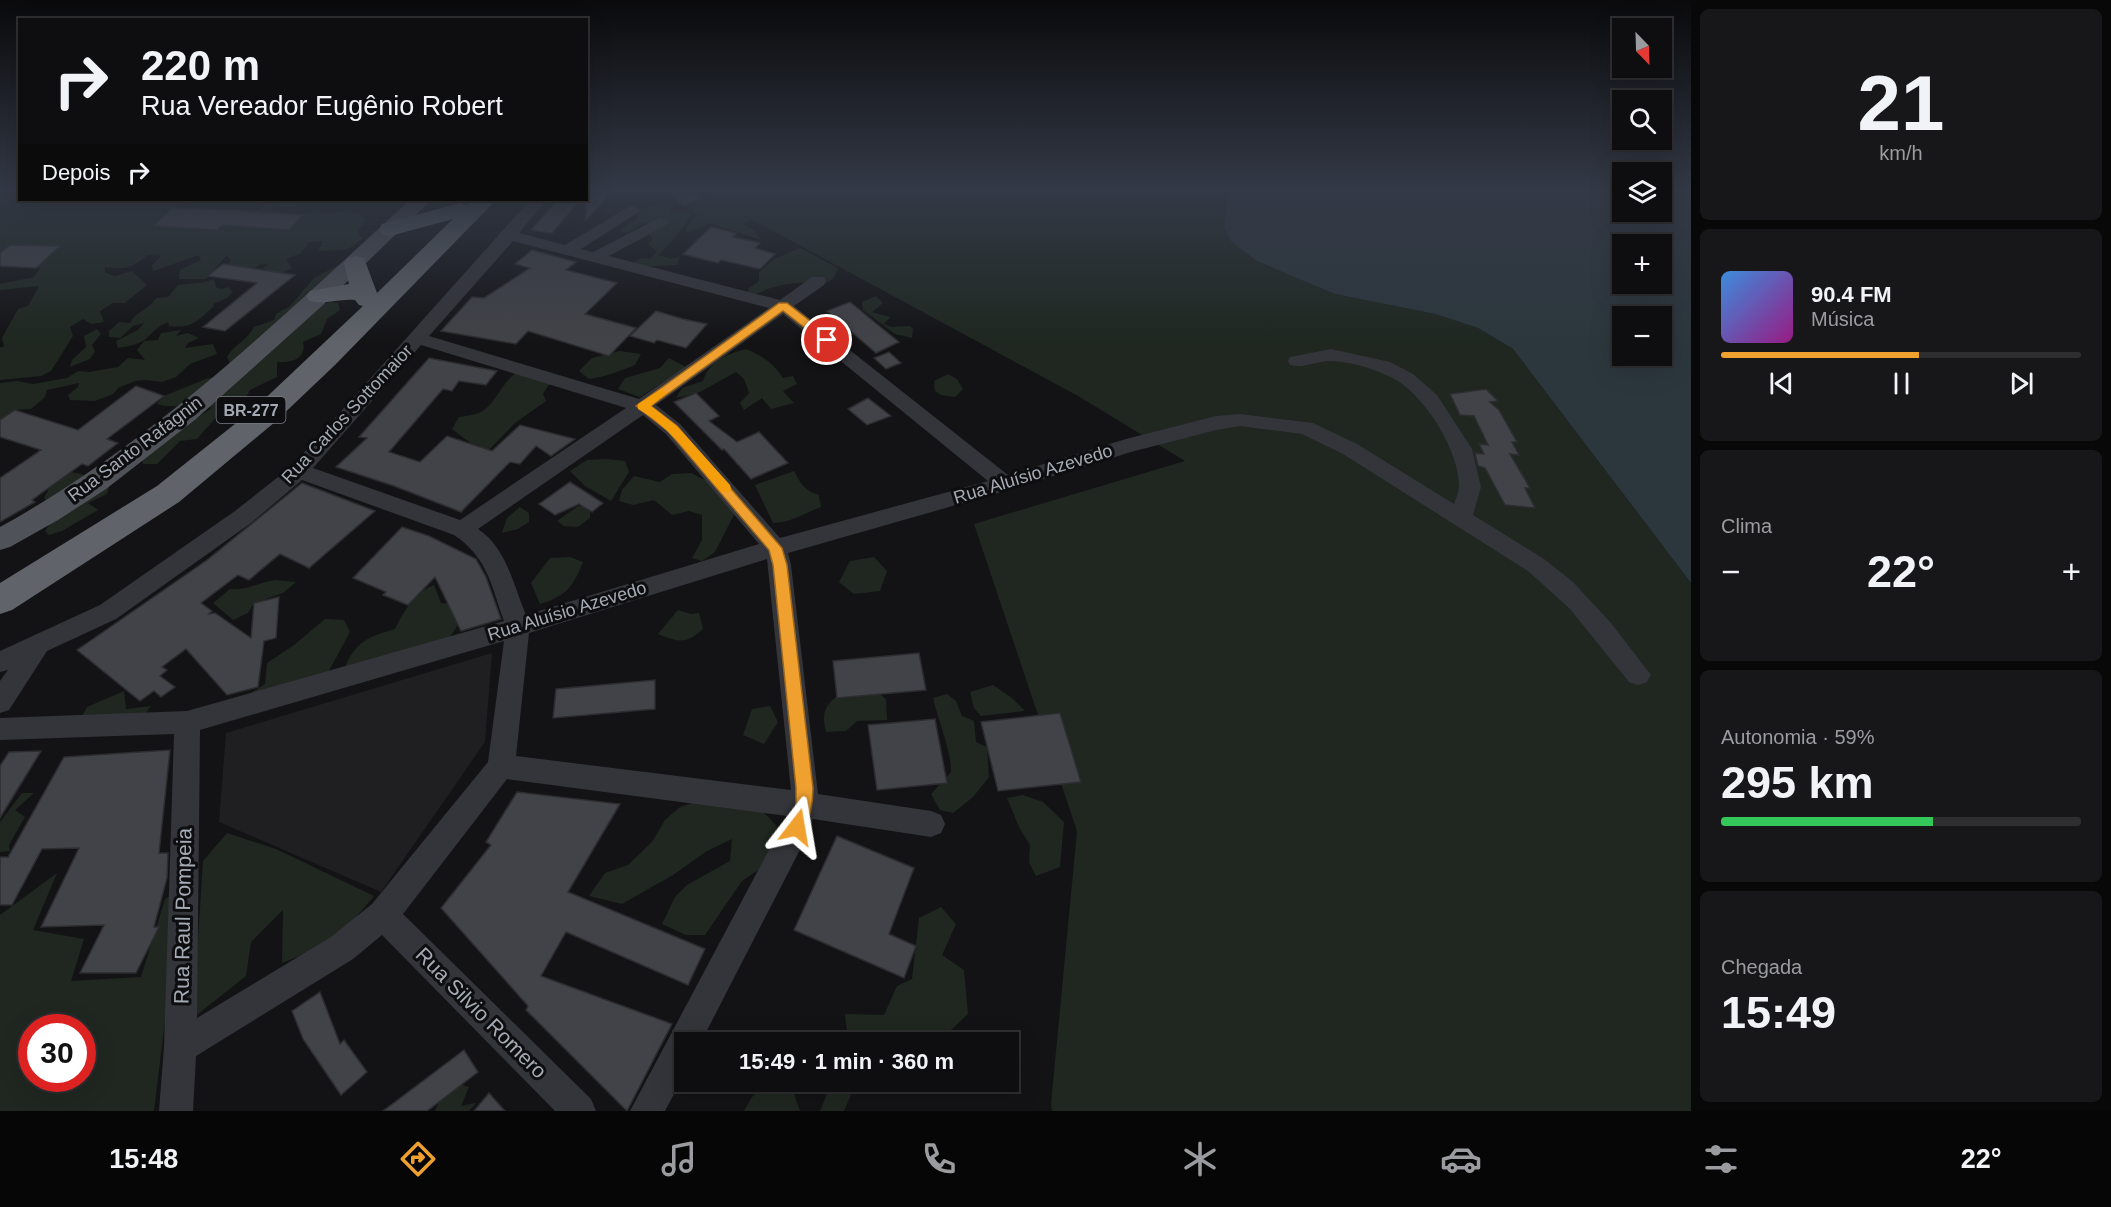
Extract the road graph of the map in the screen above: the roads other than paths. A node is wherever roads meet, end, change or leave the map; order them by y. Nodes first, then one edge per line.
1 (378, 241) edge
2 (429, 241) edge
3 (436, 241) edge
4 (455, 241) edge
5 (504, 241) edge
6 (532, 241) edge
7 (583, 241) edge
8 (625, 241) edge
9 (568, 250) junction
10 (595, 257) junction
11 (356, 263) junction
12 (818, 281) dead end
13 (319, 296) junction
14 (366, 296) junction
15 (783, 306) junction
16 (417, 338) junction
17 (326, 358) junction
18 (1298, 361) dead end
19 (642, 406) junction
20 (299, 471) junction
21 (1005, 484) junction
22 (1461, 518) junction
23 (462, 529) junction
24 (0, 540) edge
25 (775, 548) junction
26 (0, 582) edge
27 (0, 600) edge
28 (518, 627) junction
29 (39, 644) junction
30 (0, 662) edge
31 (1638, 675) dead end
32 (0, 702) edge
33 (187, 722) junction
34 (0, 729) edge
35 (501, 765) junction
36 (804, 805) junction
37 (931, 824) dead end
38 (383, 915) junction
39 (180, 1047) junction
40 (176, 1111) edge
41 (579, 1111) edge
42 (647, 1111) edge

1 - 11 main road, Rua Santo Rafagnin
2 - 14 highway, BR-277
3 - 17 highway, BR-277
4 - 17 highway
5 - 16 street, Rua Carlos Sottomaior
6 - 9 street
7 - 9 street
8 - 10 street
9 - 10 street
10 - 15 street
11 - 13 main road, Rua Santo Rafagnin
11 - 14 highway
12 - 15 street
13 - 14 highway
13 - 24 main road, Rua Santo Rafagnin
14 - 26 highway, BR-277
15 - 19 street
15 - 21 street
16 - 19 street
16 - 20 street, Rua Carlos Sottomaior
17 - 27 highway, BR-277
18 - 22 street
19 - 23 street
19 - 25 street
20 - 23 street
20 - 29 street, Rua Carlos Sottomaior
21 - 22 street, Rua Aluísio Azevedo
21 - 25 street, Rua Aluísio Azevedo
22 - 31 street, Rua Aluísio Azevedo
23 - 28 street
25 - 28 street, Rua Aluísio Azevedo
25 - 36 street
28 - 33 street, Rua Aluísio Azevedo
28 - 35 street
29 - 30 street, Rua Carlos Sottomaior
29 - 32 street
33 - 34 street, Rua Aluísio Azevedo
33 - 39 street, Rua Raul Pompeia
35 - 36 street
35 - 38 street
36 - 37 street
36 - 42 street
38 - 39 street
38 - 41 street, Rua Silvio Romero
39 - 40 street, Rua Raul Pompeia

